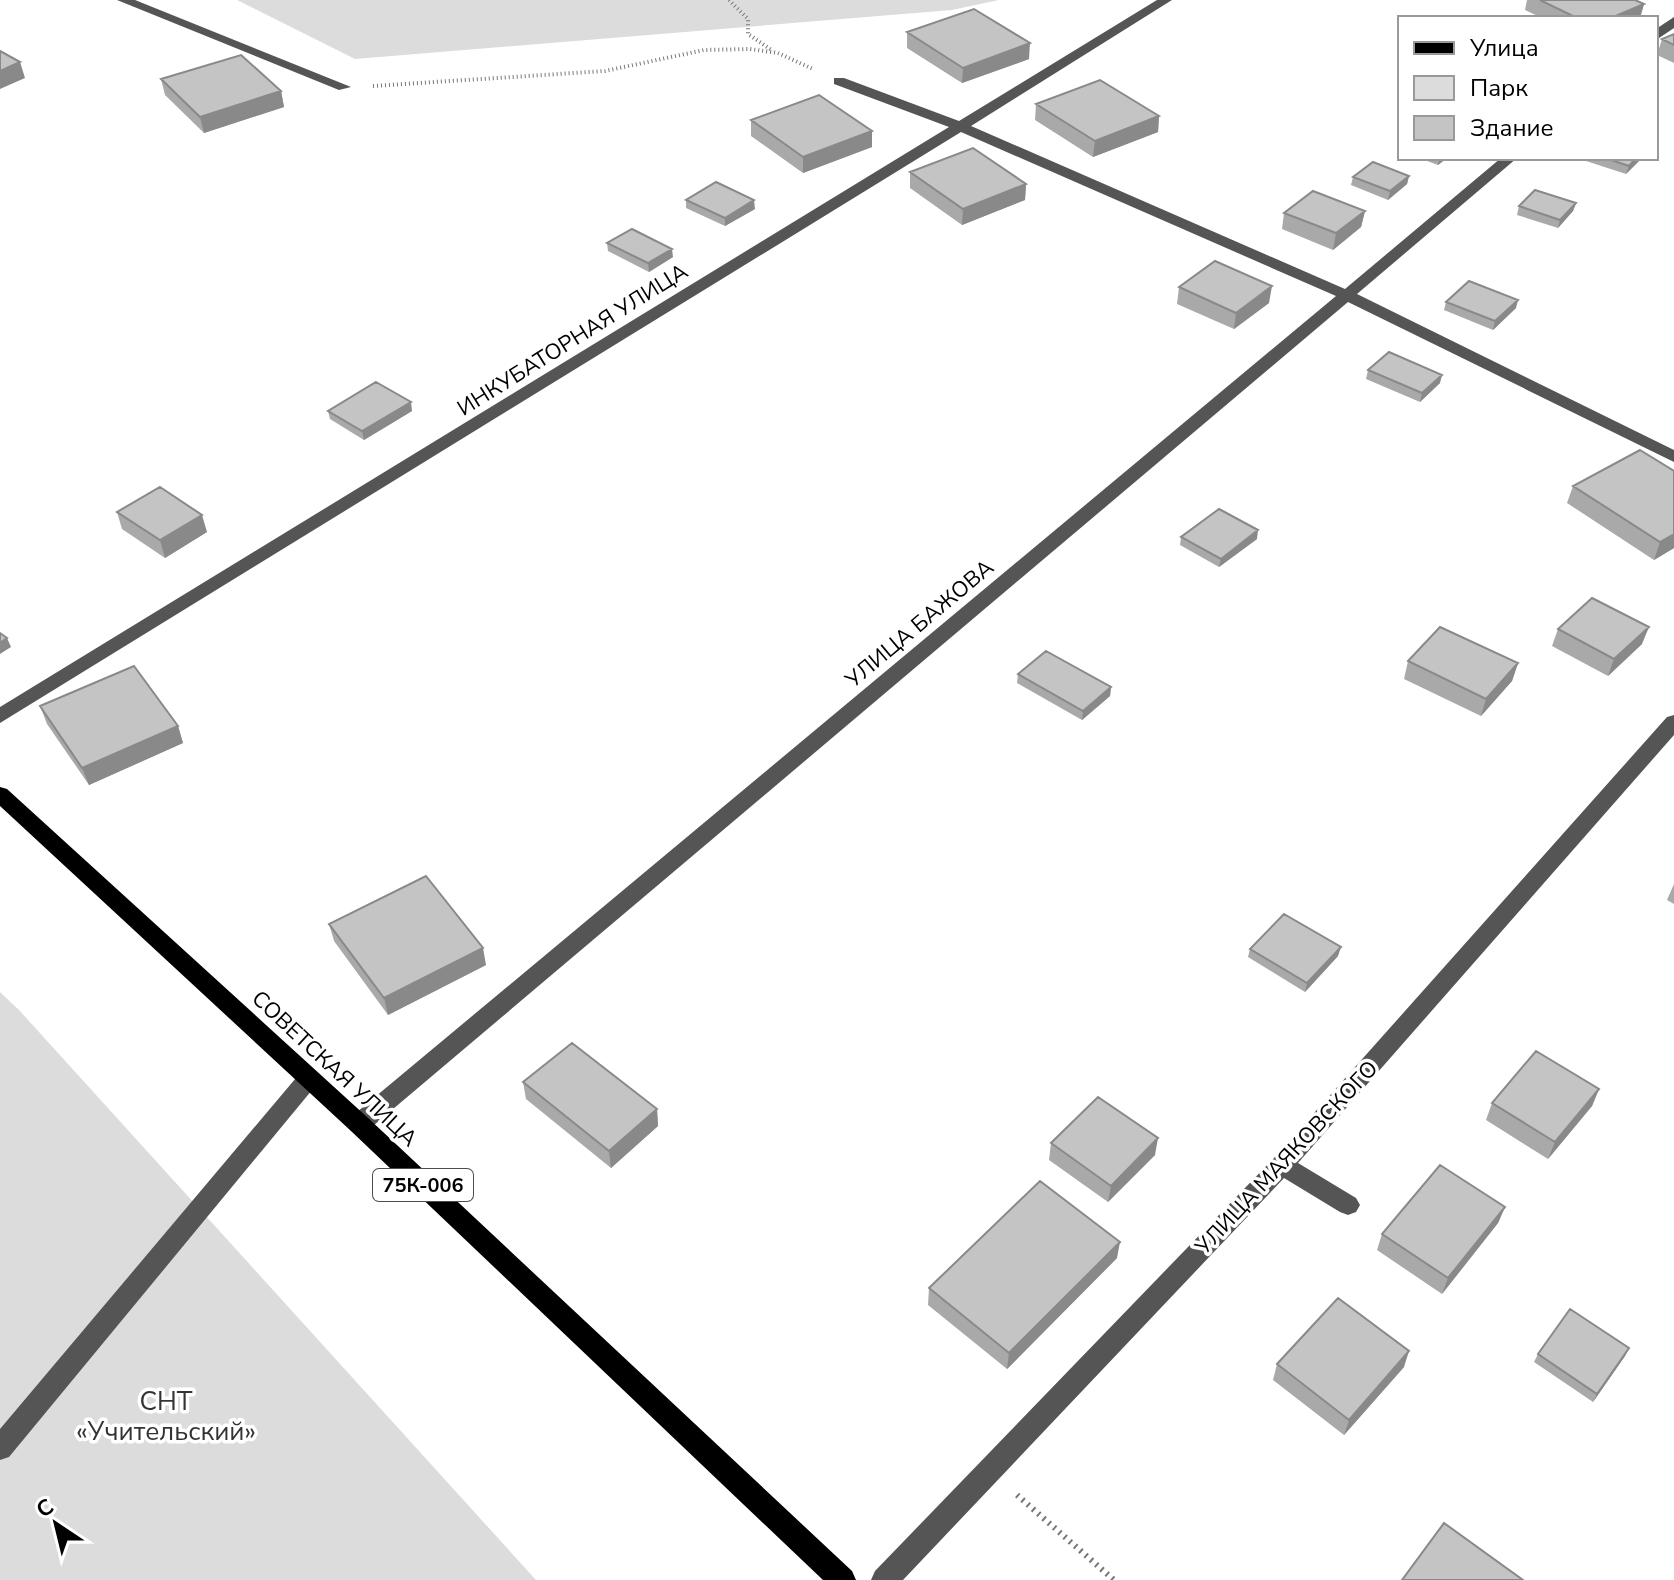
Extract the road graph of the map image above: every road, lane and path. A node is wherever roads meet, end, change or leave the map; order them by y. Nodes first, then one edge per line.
1 (123, 0) edge
2 (729, 0) edge
3 (1166, 0) edge
4 (1674, 21) edge
5 (1658, 34) edge
6 (778, 53) junction
7 (839, 81) joint
8 (344, 87) joint
9 (960, 126) junction
10 (1508, 160) edge
11 (1346, 295) junction
12 (1674, 457) edge
13 (0, 716) edge
14 (1674, 722) edge
15 (0, 794) edge
16 (309, 1078) junction
17 (359, 1124) junction
18 (1282, 1165) junction
19 (1348, 1205) dead end
20 (0, 1448) edge
21 (989, 1471) junction
22 (842, 1580) edge
23 (885, 1580) edge
24 (1114, 1580) edge

1 - 8 street
2 - 6 path
3 - 9 street, ИНКУБАТОРНАЯ УЛИЦА
4 - 5 street
6 - 7 path
6 - 8 path
7 - 9 street
9 - 11 street
9 - 13 street, ИНКУБАТОРНАЯ УЛИЦА
10 - 11 street, УЛИЦА БАЖОВА
11 - 12 street
11 - 17 street, УЛИЦА БАЖОВА
14 - 18 street, УЛИЦА МАЯКОВСКОГО
15 - 16 main road, СОВЕТСКАЯ УЛИЦА / 75К-006
16 - 17 main road, СОВЕТСКАЯ УЛИЦА / 75К-006
16 - 20 street
17 - 22 main road, СОВЕТСКАЯ УЛИЦА / 75К-006
18 - 19 street
18 - 21 street, УЛИЦА МАЯКОВСКОГО
21 - 23 street, УЛИЦА МАЯКОВСКОГО
21 - 24 path

